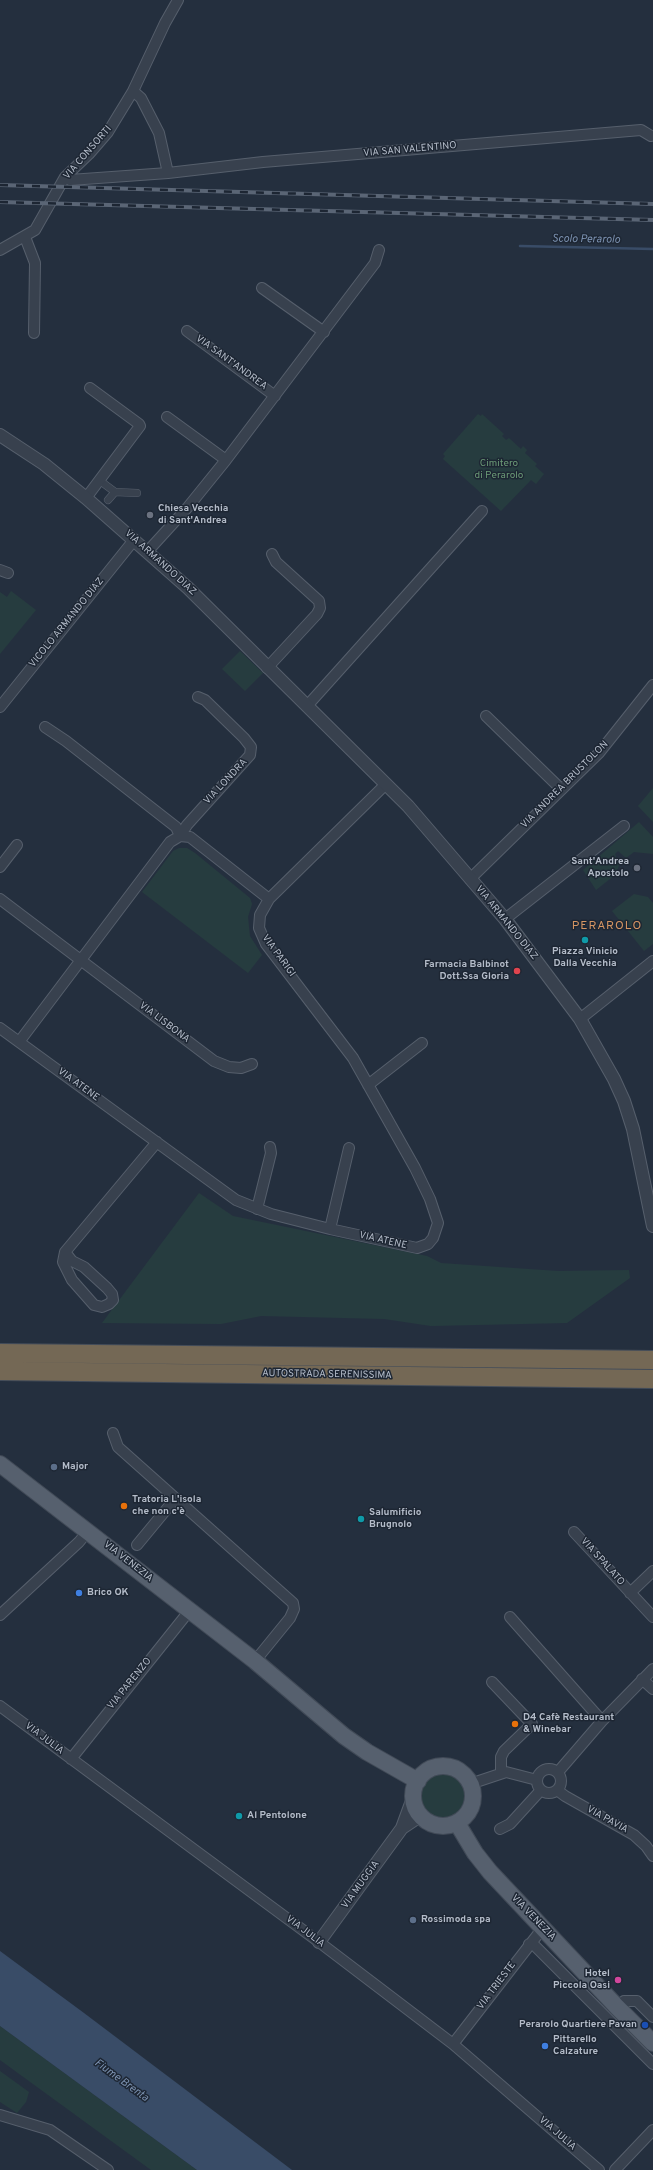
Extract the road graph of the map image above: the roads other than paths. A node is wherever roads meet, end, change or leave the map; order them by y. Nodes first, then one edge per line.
1 (178, 0) edge
2 (133, 91) junction
3 (651, 136) dead end
4 (168, 173) junction
5 (70, 180) dead end
6 (25, 237) junction
7 (0, 250) edge
8 (379, 250) dead end
9 (262, 288) dead end
10 (187, 331) dead end
11 (324, 332) junction
12 (34, 333) dead end
13 (90, 388) dead end
14 (275, 396) junction
15 (167, 417) dead end
16 (0, 435) edge
17 (226, 460) junction
18 (103, 483) dead end
19 (115, 492) junction
20 (137, 493) dead end
21 (86, 498) junction
22 (108, 500) dead end
23 (482, 511) dead end
24 (134, 540) junction
25 (147, 552) junction
26 (272, 554) dead end
27 (267, 668) junction
28 (653, 685) edge
29 (198, 697) dead end
30 (307, 706) junction
31 (0, 707) edge
32 (486, 716) dead end
33 (45, 727) dead end
34 (386, 784) junction
35 (561, 789) junction
36 (624, 826) dead end
37 (180, 836) junction
38 (17, 845) dead end
39 (0, 867) edge
40 (470, 879) junction
41 (0, 899) edge
42 (269, 899) junction
43 (506, 919) junction
44 (81, 960) junction
45 (653, 962) edge
46 (580, 1019) junction
47 (0, 1028) edge
48 (19, 1042) junction
49 (422, 1043) dead end
50 (252, 1064) dead end
51 (368, 1085) junction
52 (157, 1142) junction
53 (270, 1147) dead end
54 (349, 1148) dead end
55 (649, 1184) edge
56 (257, 1209) junction
57 (653, 1226) edge
58 (330, 1229) junction
59 (433, 1238) joint
60 (65, 1252) junction
61 (0, 1353) edge
62 (653, 1360) edge
63 (0, 1371) edge
64 (653, 1379) edge
65 (113, 1433) dead end
66 (0, 1464) edge
67 (175, 1499) junction
68 (88, 1531) junction
69 (574, 1532) dead end
70 (137, 1545) dead end
71 (653, 1571) edge
72 (630, 1593) junction
73 (190, 1610) junction
74 (0, 1615) edge
75 (510, 1617) dead end
76 (653, 1617) edge
77 (255, 1661) junction
78 (653, 1669) edge
79 (642, 1679) junction
80 (492, 1682) dead end
81 (653, 1689) edge
82 (0, 1706) edge
83 (602, 1721) junction
84 (71, 1759) junction
85 (502, 1772) junction
86 (558, 1772) junction
87 (418, 1781) junction
88 (470, 1784) junction
89 (539, 1785) junction
90 (557, 1790) junction
91 (413, 1798) junction
92 (423, 1818) junction
93 (457, 1823) junction
94 (402, 1828) junction
95 (500, 1829) dead end
96 (653, 1856) edge
97 (542, 1929) junction
98 (319, 1942) junction
99 (529, 1944) junction
100 (617, 2007) junction
101 (653, 2017) edge
102 (653, 2043) edge
103 (453, 2044) junction
104 (653, 2064) edge
105 (0, 2115) edge
106 (653, 2130) edge
107 (108, 2170) edge
108 (599, 2170) edge
109 (615, 2170) edge

1 - 2 street, VIA CONSORTI
2 - 4 street
2 - 6 street, VIA CONSORTI
3 - 4 street, VIA SAN VALENTINO
4 - 5 street, VIA SAN VALENTINO
6 - 7 street, VIA CONSORTI
6 - 12 street
8 - 11 street, VIA SANT'ANDREA
9 - 11 street
10 - 14 street, VIA SANT'ANDREA
11 - 14 street, VIA SANT'ANDREA
13 - 21 street
14 - 17 street, VIA SANT'ANDREA
15 - 17 street
16 - 21 street, VIA ARMANDO DIAZ
17 - 25 street, VIA SANT'ANDREA
18 - 19 street
19 - 20 street
19 - 22 street
21 - 24 street, VIA ARMANDO DIAZ
23 - 30 street
24 - 25 street, VIA ARMANDO DIAZ
24 - 31 street, VICOLO ARMANDO DIAZ
25 - 27 street, VIA ARMANDO DIAZ
26 - 27 street
27 - 30 street, VIA ARMANDO DIAZ
28 - 35 street, VIA ANDREA BRUSTOLON
29 - 37 street, VIA LONDRA
30 - 34 street, VIA ARMANDO DIAZ
32 - 35 street
33 - 37 street
34 - 40 street, VIA ARMANDO DIAZ
34 - 42 street, VIA PARIGI
35 - 40 street, VIA ANDREA BRUSTOLON
36 - 43 street
37 - 42 street
37 - 44 street
38 - 39 street
40 - 43 street, VIA ARMANDO DIAZ
41 - 44 street, VIA LISBONA
42 - 51 street, VIA PARIGI
43 - 46 street, VIA ARMANDO DIAZ
44 - 48 street
44 - 50 street, VIA LISBONA
45 - 46 street
46 - 55 street, VIA ARMANDO DIAZ
47 - 48 street, VIA ATENE
48 - 52 street, VIA ATENE
49 - 51 street
51 - 59 street, VIA PARIGI
52 - 56 street, VIA ATENE
52 - 60 street
53 - 56 street
54 - 58 street
55 - 57 street, VIA ARMANDO DIAZ
56 - 58 street, VIA ATENE
58 - 59 street, VIA ATENE
60 - 60 street
61 - 62 highway, AUTOSTRADA SERENISSIMA
63 - 64 highway, AUTOSTRADA SERENISSIMA
65 - 67 street
66 - 68 main road, VIA VENEZIA
67 - 70 street
67 - 77 street
68 - 73 main road, VIA VENEZIA
68 - 74 street
69 - 72 street, VIA SPALATO
71 - 72 street, VIA SPALATO
72 - 76 street, VIA SPALATO
73 - 77 main road, VIA VENEZIA
73 - 84 street, VIA PARENZO
75 - 83 street
77 - 87 main road, VIA VENEZIA
78 - 79 street
79 - 81 street
79 - 83 street
80 - 85 street
82 - 84 street, VIA JULIA
83 - 86 street
84 - 98 street, VIA JULIA
85 - 88 street
85 - 89 street
86 - 89 street
86 - 90 street
87 - 88 main road
87 - 91 main road
88 - 93 main road
89 - 90 street
89 - 95 street
90 - 96 street, VIA PAVIA
91 - 92 main road
91 - 94 street, VIA MUGGIA
92 - 93 main road
92 - 94 street, VIA MUGGIA
93 - 97 main road, VIA VENEZIA
94 - 98 street, VIA MUGGIA
97 - 99 street, VIA TRIESTE
97 - 100 main road, VIA VENEZIA
98 - 103 street, VIA JULIA
99 - 103 street, VIA TRIESTE
99 - 104 street, VIA VENEZIA
100 - 101 street
100 - 102 main road, VIA VENEZIA
103 - 108 street, VIA JULIA
105 - 107 street
106 - 109 street

